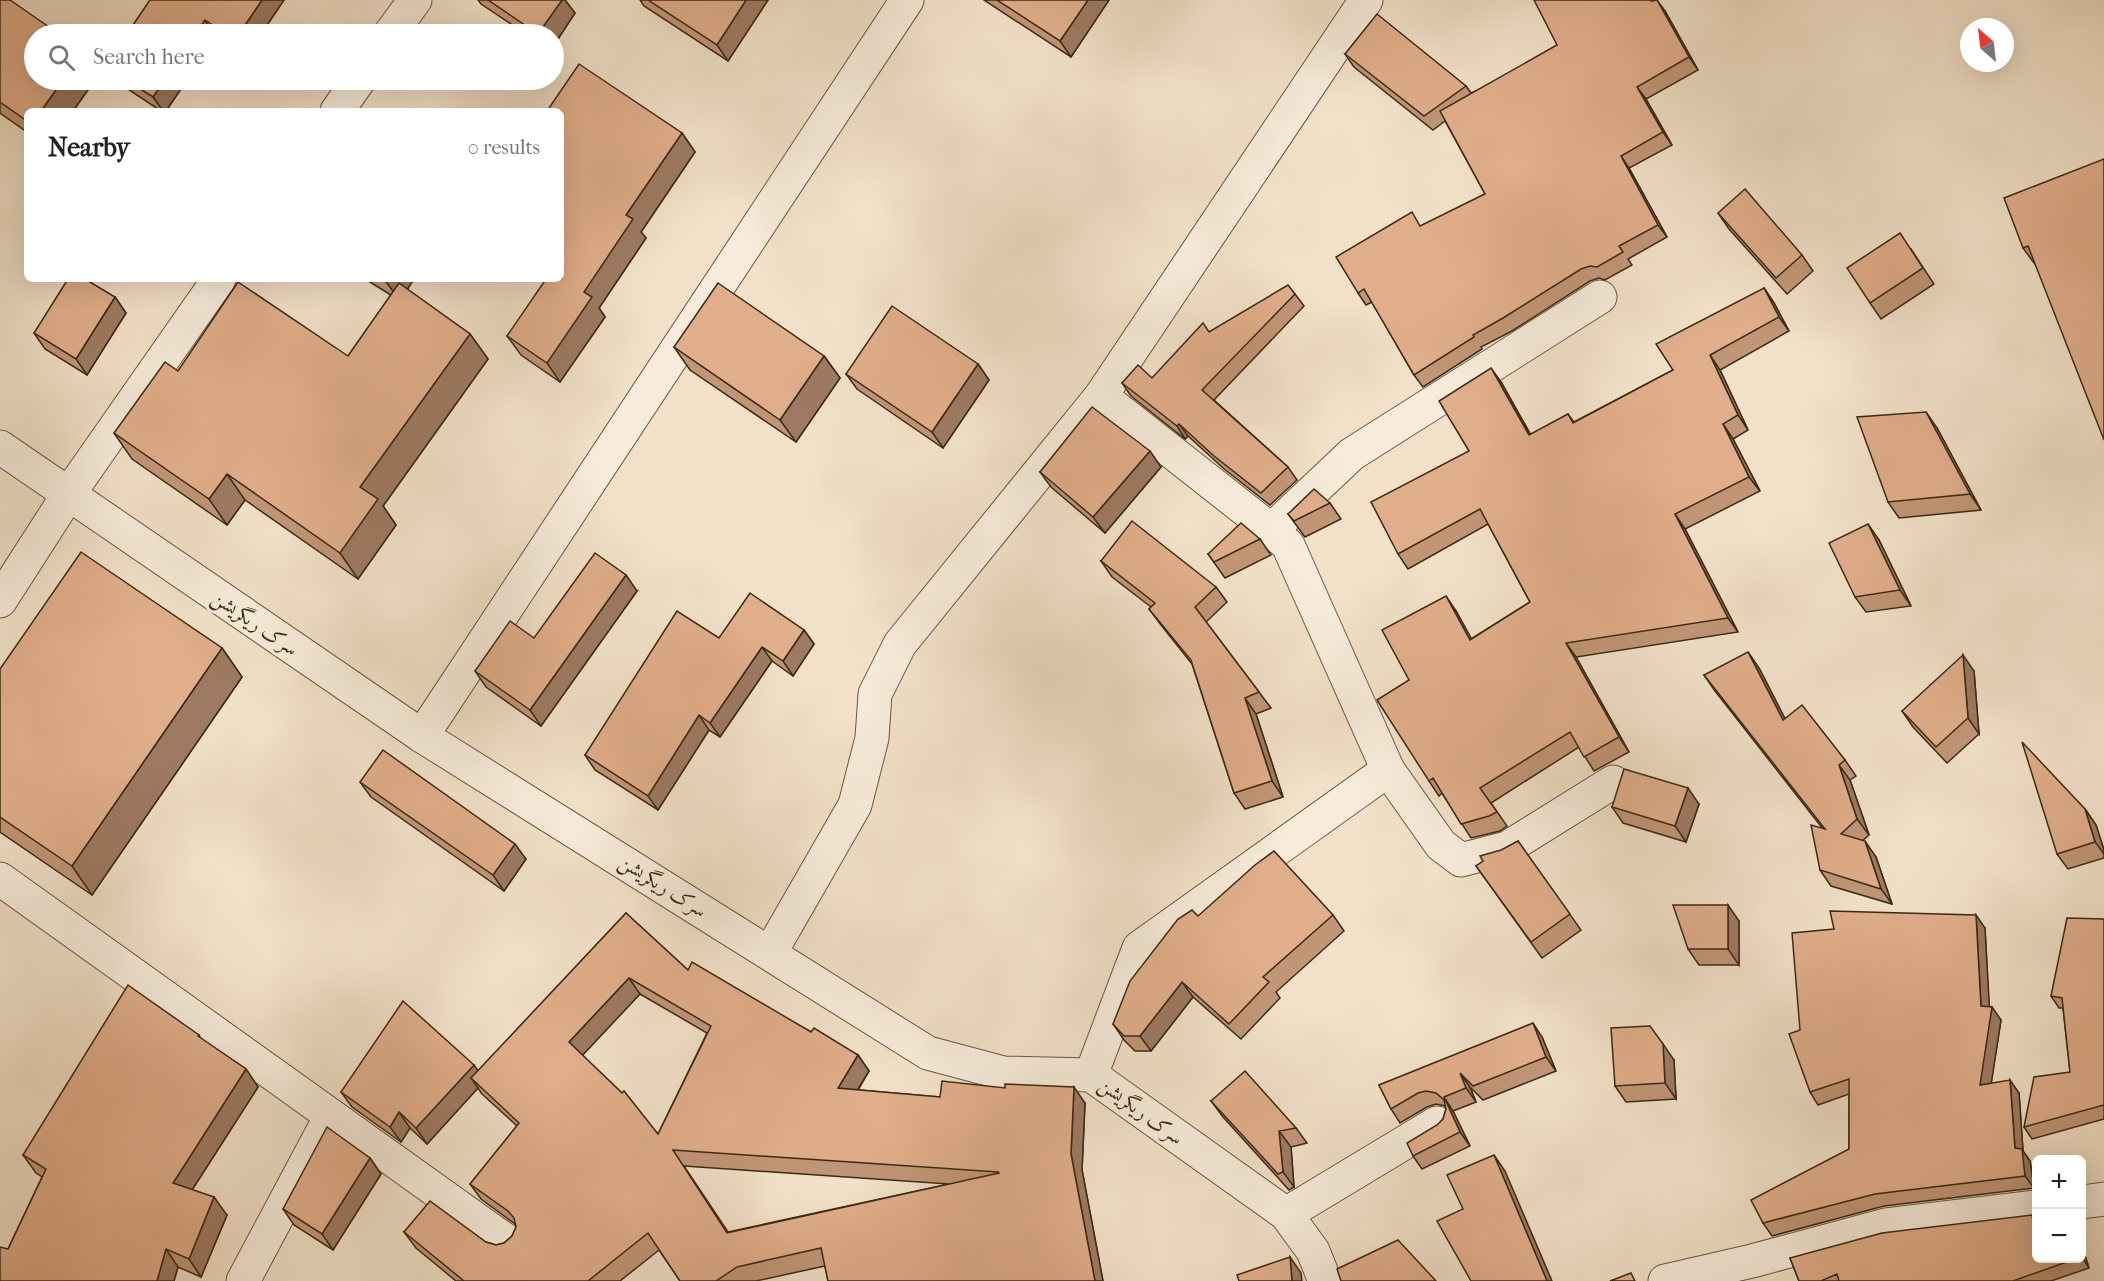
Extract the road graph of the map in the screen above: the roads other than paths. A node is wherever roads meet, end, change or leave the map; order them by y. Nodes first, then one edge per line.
1 (415, 0) edge
2 (907, 0) edge
3 (1366, 0) edge
4 (397, 24) edge
5 (352, 90) edge
6 (339, 108) edge
7 (217, 282) edge
8 (1600, 297) dead end
9 (1101, 396) junction
10 (0, 447) edge
11 (68, 495) junction
12 (1271, 530) junction
13 (0, 601) edge
14 (422, 736) junction
15 (1388, 770) junction
16 (1613, 782) dead end
17 (0, 879) edge
18 (770, 953) junction
19 (1091, 1076) junction
20 (331, 1116) junction
21 (1437, 1123) edge
22 (2104, 1199) edge
23 (2086, 1201) edge
24 (2032, 1208) edge
25 (1286, 1214) junction
26 (508, 1242) edge
27 (243, 1281) edge
28 (1325, 1281) edge
29 (1665, 1281) edge

1 - 4 street
2 - 14 street
3 - 9 street
5 - 6 street
7 - 11 street
8 - 12 street
9 - 12 street
9 - 18 street
10 - 11 street, سرک ریگریشن
11 - 13 street
11 - 14 street, سرک ریگریشن
12 - 15 street
14 - 18 street, سرک ریگریشن
15 - 16 street
15 - 19 street
17 - 20 street
18 - 19 street, سرک ریگریشن
19 - 25 street, سرک ریگریشن
20 - 26 street
20 - 27 street
21 - 25 street
22 - 23 street
24 - 29 street
25 - 28 street, سرک ریگریشن

